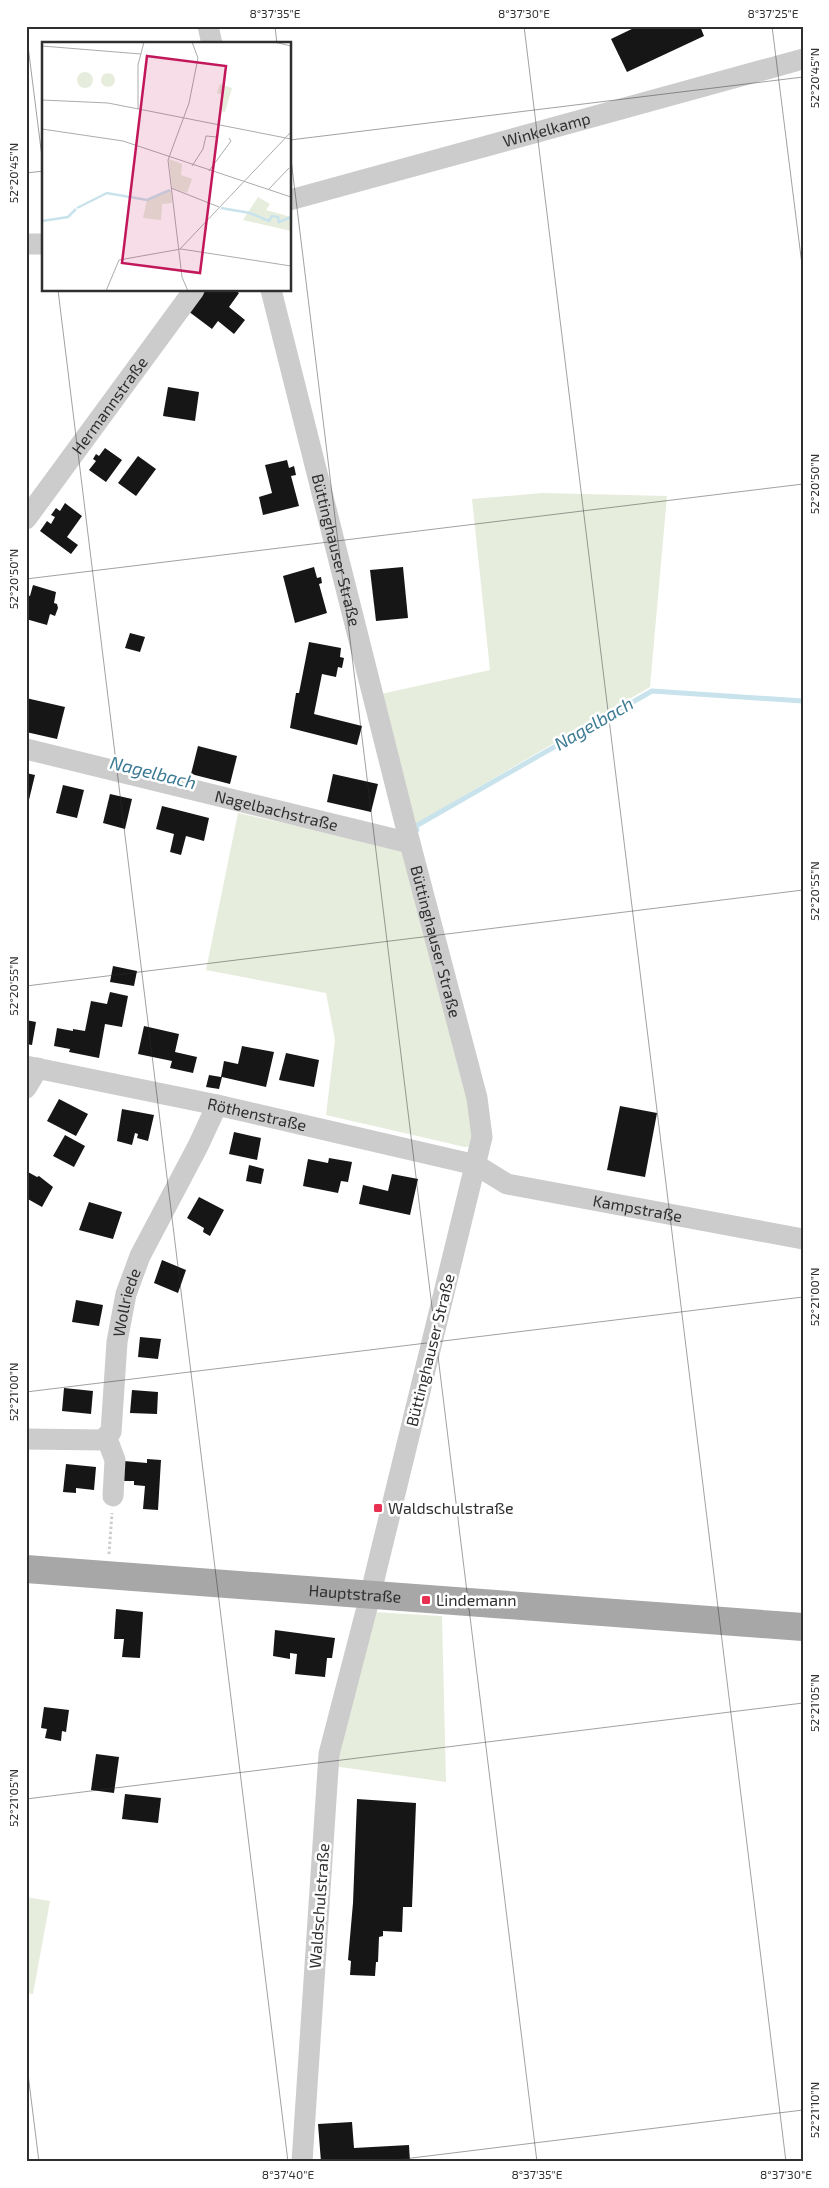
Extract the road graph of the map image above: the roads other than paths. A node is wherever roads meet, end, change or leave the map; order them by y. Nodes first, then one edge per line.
1 (208, 26) edge
2 (212, 42) edge
3 (803, 59) edge
4 (291, 200) edge
5 (26, 244) edge
6 (42, 244) edge
7 (193, 291) edge
8 (271, 291) edge
9 (26, 519) edge
10 (26, 749) edge
11 (410, 844) junction
12 (32, 1067) edge
13 (26, 1088) edge
14 (217, 1105) junction
15 (476, 1166) junction
16 (803, 1239) edge
17 (106, 1436) junction
18 (26, 1439) edge
19 (113, 1496) road end
20 (26, 1569) edge
21 (370, 1596) junction
22 (803, 1627) edge
23 (302, 2162) edge

1 - 2 street
3 - 4 street, Winkelkamp
5 - 6 street
7 - 9 street, Hermannstraße
8 - 11 street, Büttinghauser Straße
10 - 11 street, Nagelbachstraße
11 - 15 street, Büttinghauser Straße
12 - 13 street, Röthenstraße
12 - 14 street, Röthenstraße
14 - 15 street, Röthenstraße
14 - 17 street, Wollriede
15 - 16 street, Kampstraße
15 - 21 street, Büttinghauser Straße
17 - 18 street
17 - 19 street
20 - 21 main road, Hauptstraße
21 - 22 main road, Hauptstraße
21 - 23 street, Waldschulstraße

